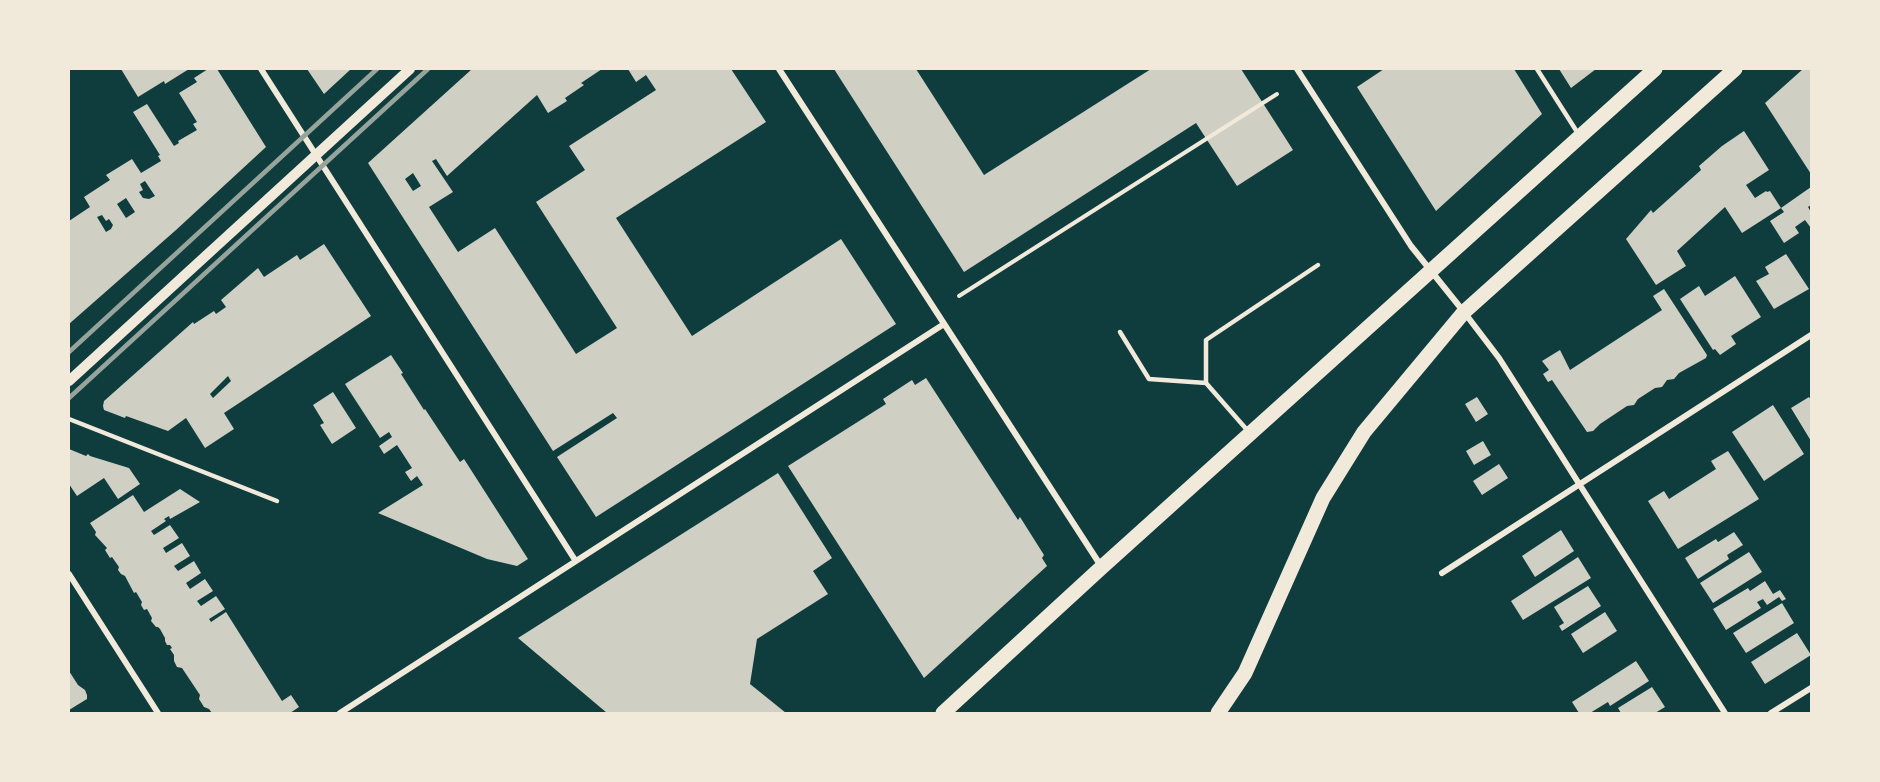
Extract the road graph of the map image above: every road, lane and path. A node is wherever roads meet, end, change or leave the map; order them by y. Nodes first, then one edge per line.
1 (261, 69) edge
2 (410, 69) edge
3 (779, 69) edge
4 (1297, 69) edge
5 (1537, 69) edge
6 (1654, 69) edge
7 (1735, 69) edge
8 (1276, 94) dead end
9 (1580, 136) junction
10 (316, 154) junction
11 (1318, 265) dead end
12 (1431, 271) junction
13 (959, 296) dead end
14 (1464, 312) junction
15 (944, 324) junction
16 (1120, 332) dead end
17 (1811, 335) edge
18 (69, 381) edge
19 (1206, 383) junction
20 (69, 419) edge
21 (1250, 433) junction
22 (1580, 485) junction
23 (277, 501) dead end
24 (575, 560) junction
25 (1102, 567) junction
26 (1442, 573) dead end
27 (69, 574) edge
28 (1811, 687) edge
29 (158, 713) edge
30 (340, 713) edge
31 (943, 713) edge
32 (1218, 713) edge
33 (1725, 713) edge
34 (1771, 713) edge

1 - 10 street
2 - 10 street
3 - 15 street
4 - 12 street
5 - 9 lane
6 - 9 main road
7 - 14 main road
8 - 13 path
9 - 12 main road
10 - 18 street
10 - 24 street
11 - 19 lane
12 - 14 street
12 - 21 main road
14 - 22 street
14 - 32 main road
15 - 24 street
15 - 25 street
16 - 19 lane
17 - 22 street
19 - 21 lane
20 - 23 lane
21 - 25 main road
22 - 26 street
22 - 33 street
24 - 30 street
25 - 31 main road
27 - 29 street
28 - 34 street

